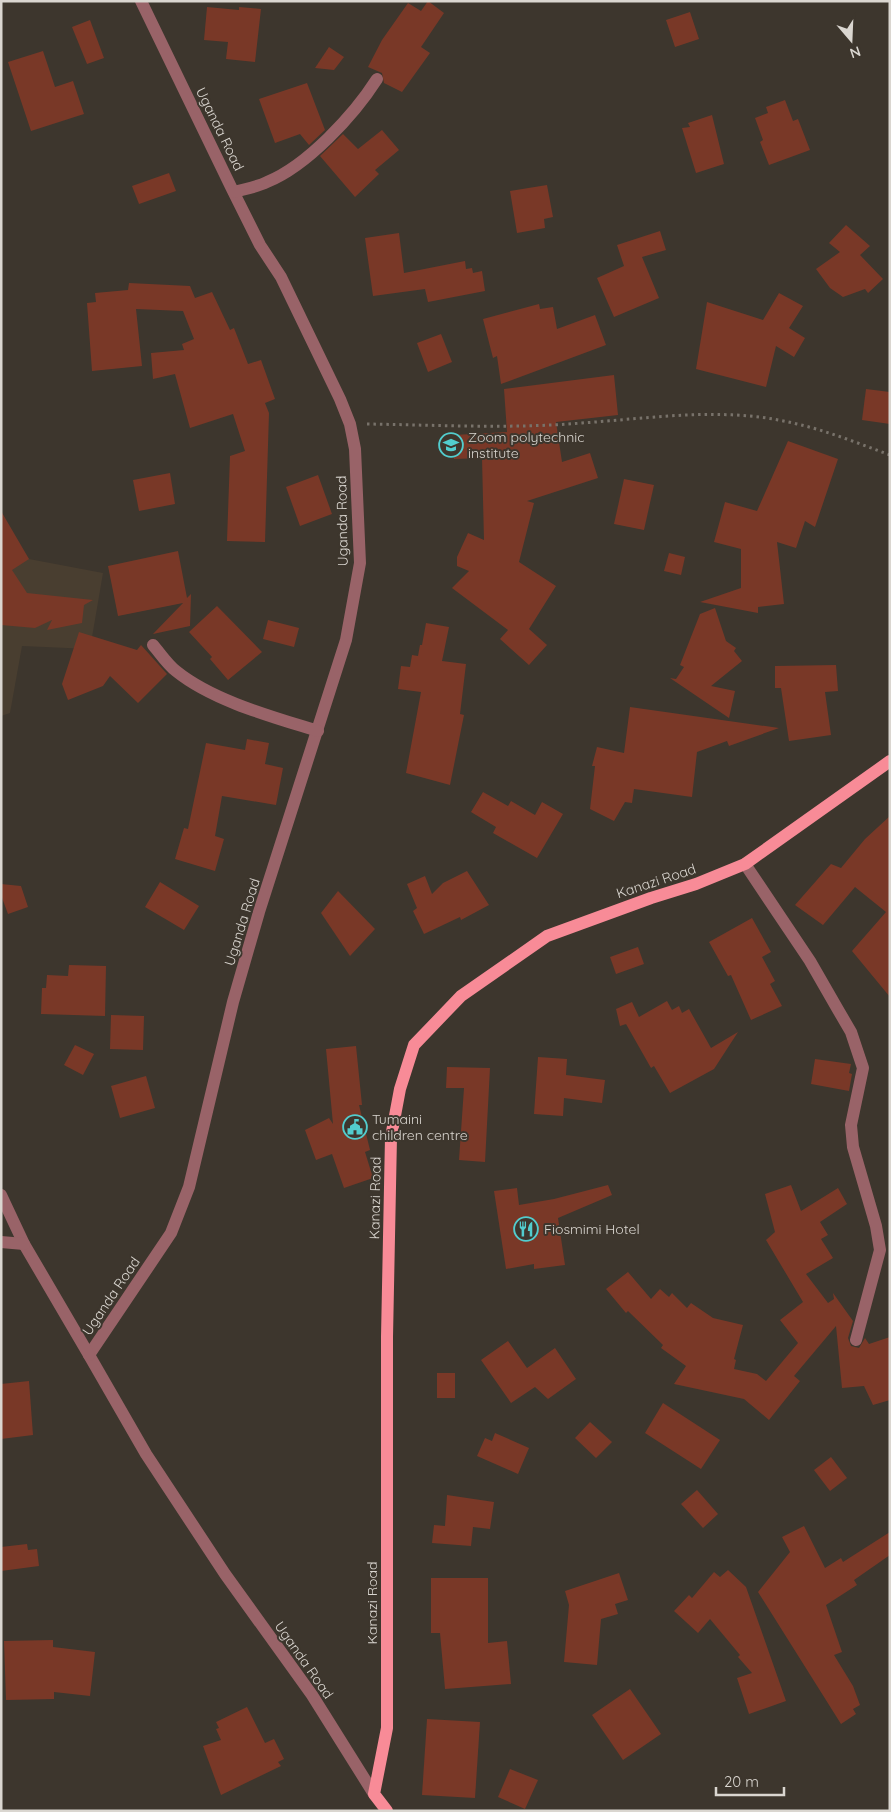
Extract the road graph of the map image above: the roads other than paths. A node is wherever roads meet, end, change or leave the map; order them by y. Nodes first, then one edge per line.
1 (141, 1) edge
2 (377, 80) dead end
3 (234, 192) junction
4 (153, 645) dead end
5 (318, 731) junction
6 (890, 761) edge
7 (745, 864) junction
8 (1, 1195) edge
9 (1, 1242) edge
10 (24, 1244) junction
11 (856, 1340) dead end
12 (89, 1355) junction
13 (374, 1794) junction
14 (387, 1811) edge

1 - 3 street, Uganda Road
2 - 3 street
3 - 5 street, Uganda Road
4 - 5 street
5 - 12 street, Uganda Road
6 - 7 main road, Kanazi Road
7 - 11 street
7 - 13 main road, Kanazi Road
8 - 10 street
9 - 10 street
10 - 12 street
12 - 13 street, Uganda Road
13 - 14 main road, Uganda Road

